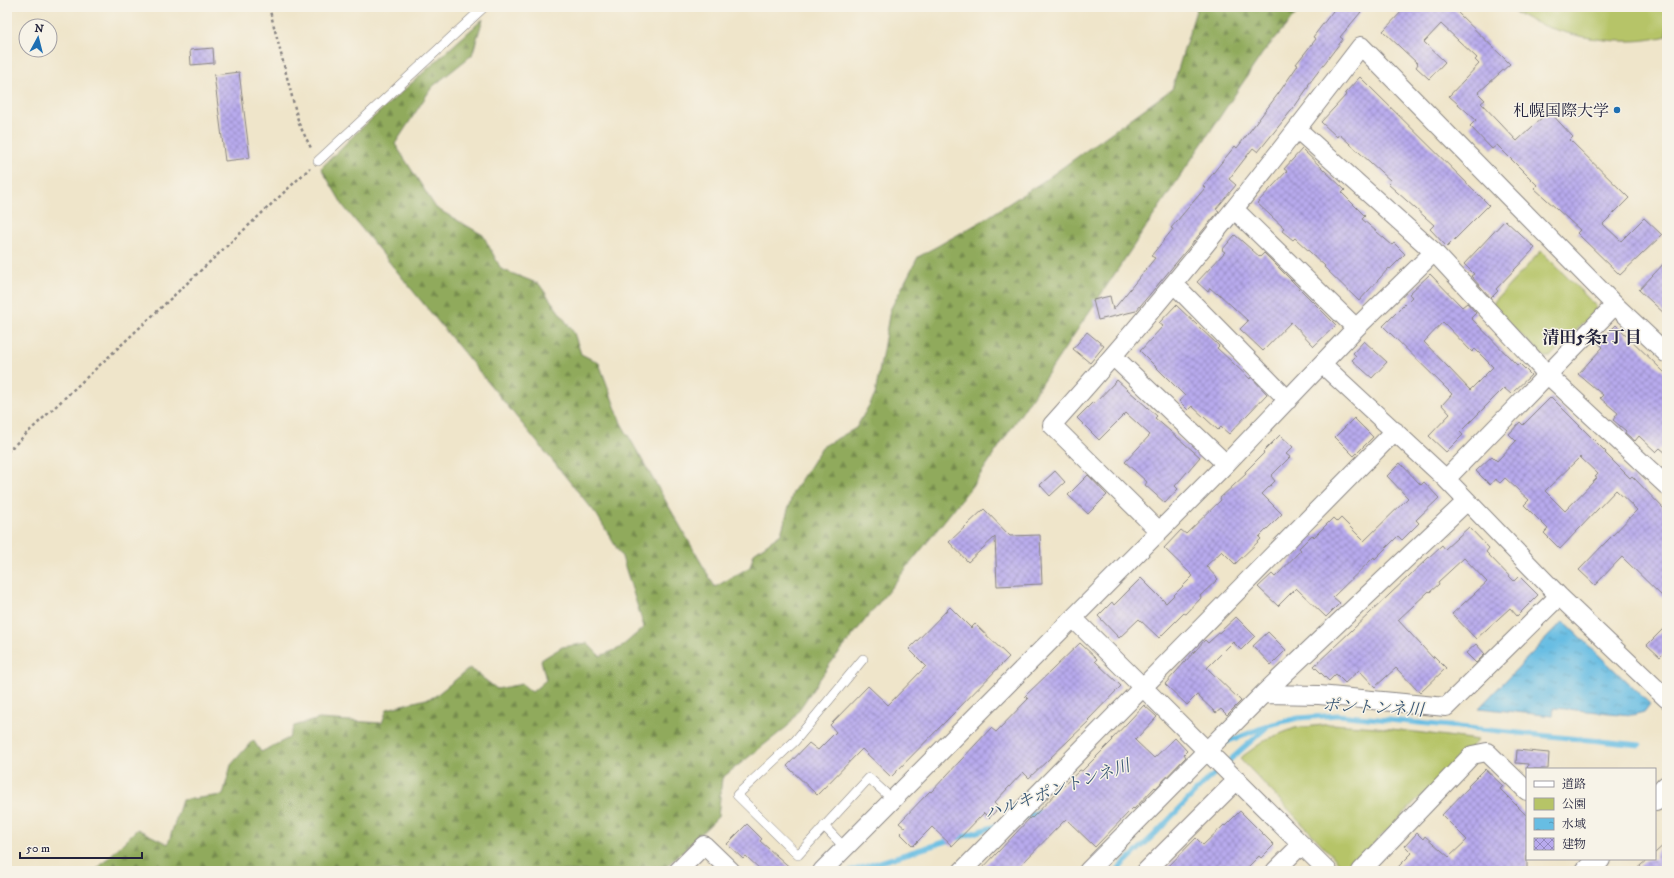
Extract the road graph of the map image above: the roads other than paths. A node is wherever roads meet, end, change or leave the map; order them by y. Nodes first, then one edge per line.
1 (484, 7) edge
2 (1297, 129) junction
3 (318, 161) road end
4 (1234, 209) junction
5 (1434, 252) junction
6 (1174, 284) junction
7 (1615, 305) junction
8 (1356, 328) junction
9 (1667, 354) edge
10 (1114, 357) junction
11 (1322, 364) junction
12 (1548, 375) junction
13 (1288, 400) junction
14 (1395, 432) junction
15 (1226, 464) junction
16 (1446, 479) junction
17 (1667, 486) edge
18 (1467, 500) junction
19 (1159, 531) junction
20 (1558, 596) junction
21 (1074, 619) junction
22 (863, 659) dead end
23 (1143, 688) junction
24 (1263, 694) junction
25 (1667, 699) edge
26 (1211, 755) junction
27 (1233, 777) junction
28 (1667, 787) edge
29 (1526, 790) edge
30 (1656, 799) edge
31 (893, 800) junction
32 (824, 826) junction
33 (1301, 845) junction
34 (846, 848) junction
35 (678, 871) edge
36 (731, 871) edge
37 (822, 871) edge
38 (962, 871) edge
39 (1088, 871) edge
40 (1146, 871) edge
41 (1275, 871) edge
42 (1328, 871) edge
43 (1361, 871) edge

1 - 3 lane
2 - 4 street
2 - 5 street
2 - 7 street
4 - 6 street
4 - 8 street
5 - 8 street
5 - 12 street
6 - 10 street
6 - 13 street
7 - 9 street
7 - 12 street
8 - 11 street
10 - 15 street
10 - 19 street
11 - 13 street
11 - 14 street
12 - 16 street
12 - 17 street
13 - 15 street
14 - 16 street
14 - 23 street
15 - 19 street
16 - 18 street
18 - 20 street
18 - 24 street
19 - 21 street
20 - 24 street
20 - 25 street
21 - 23 street
21 - 31 street
22 - 32 lane
23 - 26 street
23 - 38 street
24 - 26 street
26 - 27 street
26 - 39 street
27 - 33 street
27 - 40 street
28 - 30 street
29 - 43 street
31 - 32 lane
31 - 34 street
32 - 34 lane
33 - 41 street
33 - 42 street
34 - 37 street
35 - 36 street

